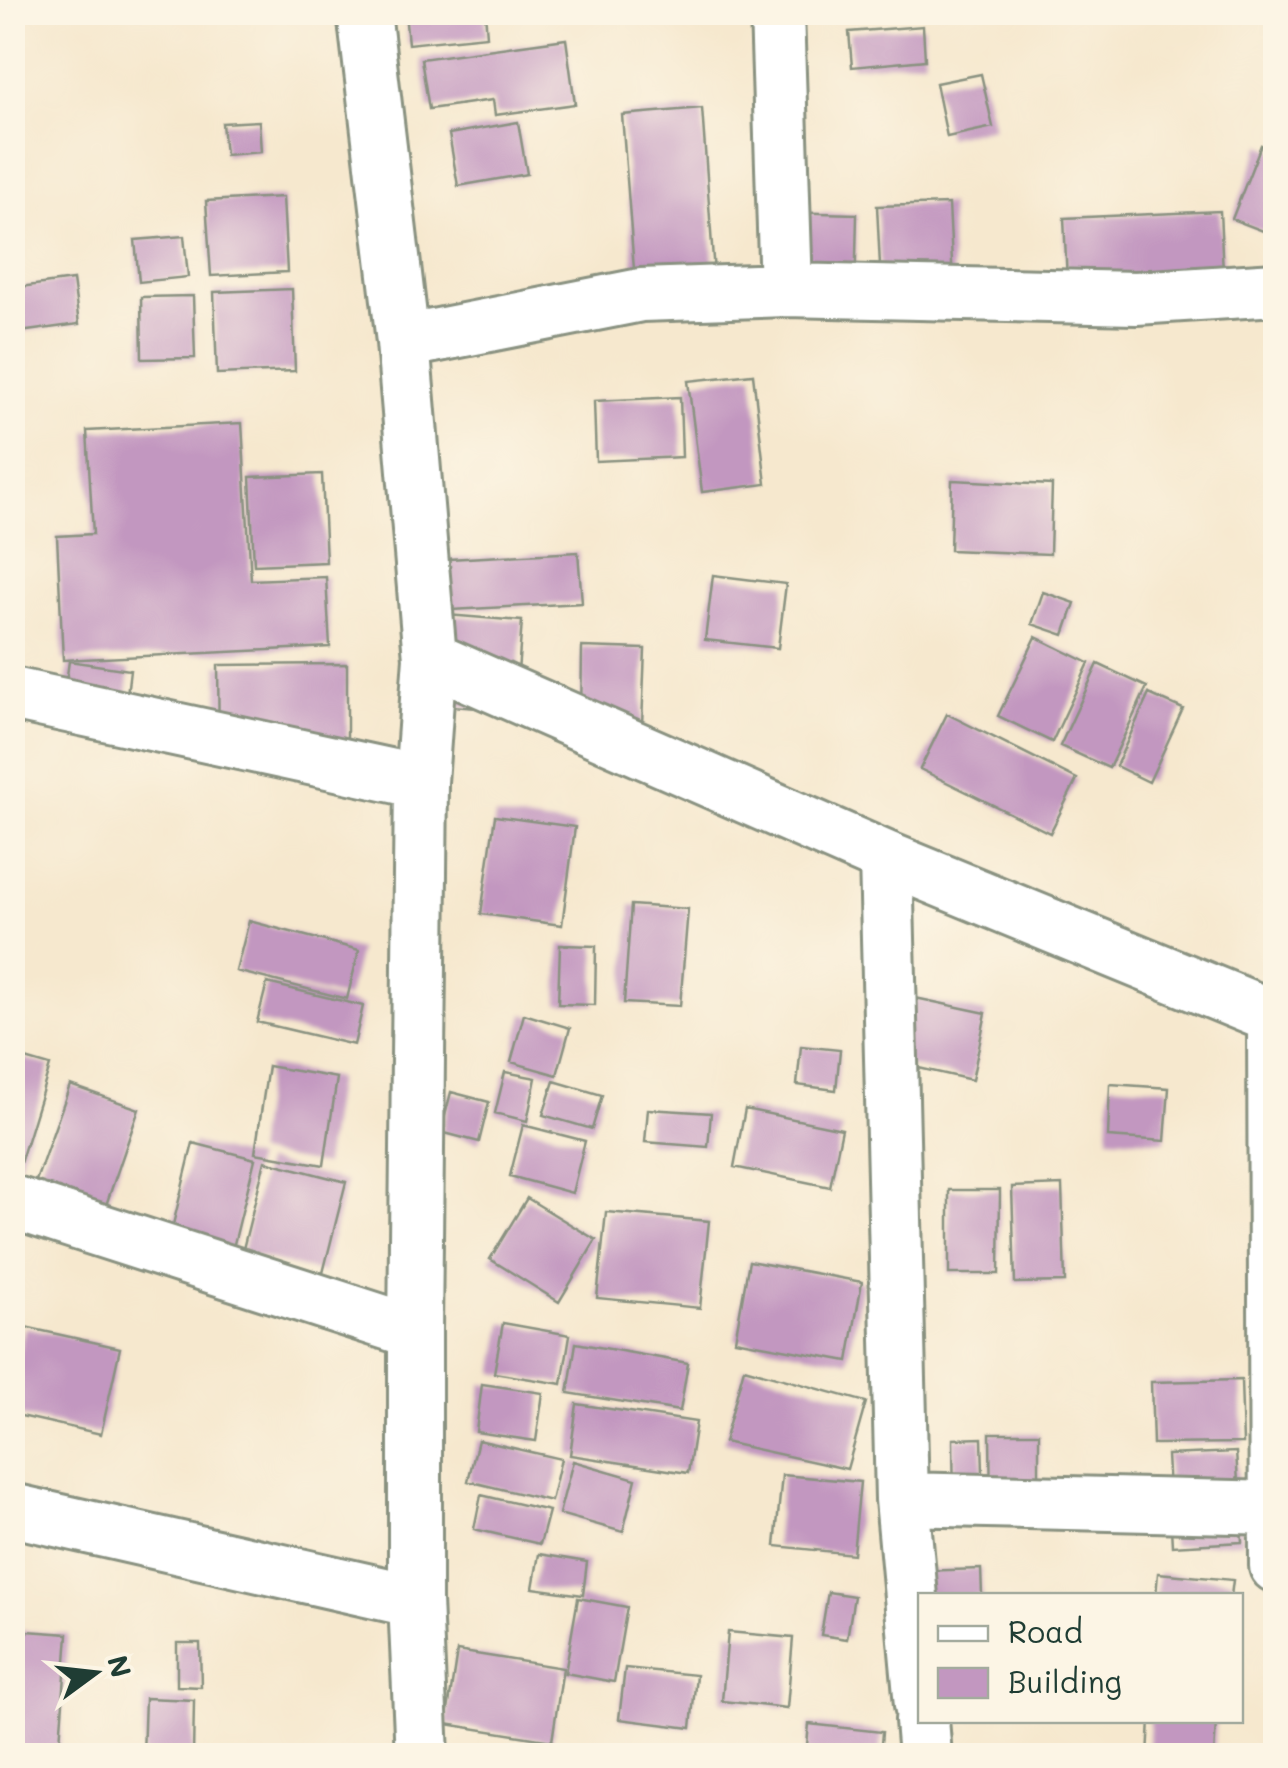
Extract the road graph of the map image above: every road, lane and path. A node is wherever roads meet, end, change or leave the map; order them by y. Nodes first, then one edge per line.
1 (364, 12) edge
2 (777, 12) edge
3 (1276, 289) edge
4 (786, 290) junction
5 (403, 342) junction
6 (430, 658) junction
7 (12, 694) edge
8 (421, 782) junction
9 (886, 858) junction
10 (1275, 1017) edge
11 (12, 1202) edge
12 (415, 1332) junction
13 (902, 1498) junction
14 (1274, 1508) edge
15 (12, 1510) edge
16 (1276, 1566) edge
17 (415, 1601) junction
18 (918, 1683) edge
19 (922, 1723) edge
20 (422, 1756) edge
21 (925, 1756) edge

1 - 5 street
2 - 4 street
3 - 4 street
4 - 5 street
5 - 6 street
6 - 8 street
6 - 9 street
7 - 8 street
8 - 12 street
9 - 10 street
9 - 13 street
10 - 14 street
11 - 12 street
12 - 17 street
13 - 14 street
13 - 18 street
14 - 16 street
15 - 17 street
17 - 20 street
19 - 21 street

